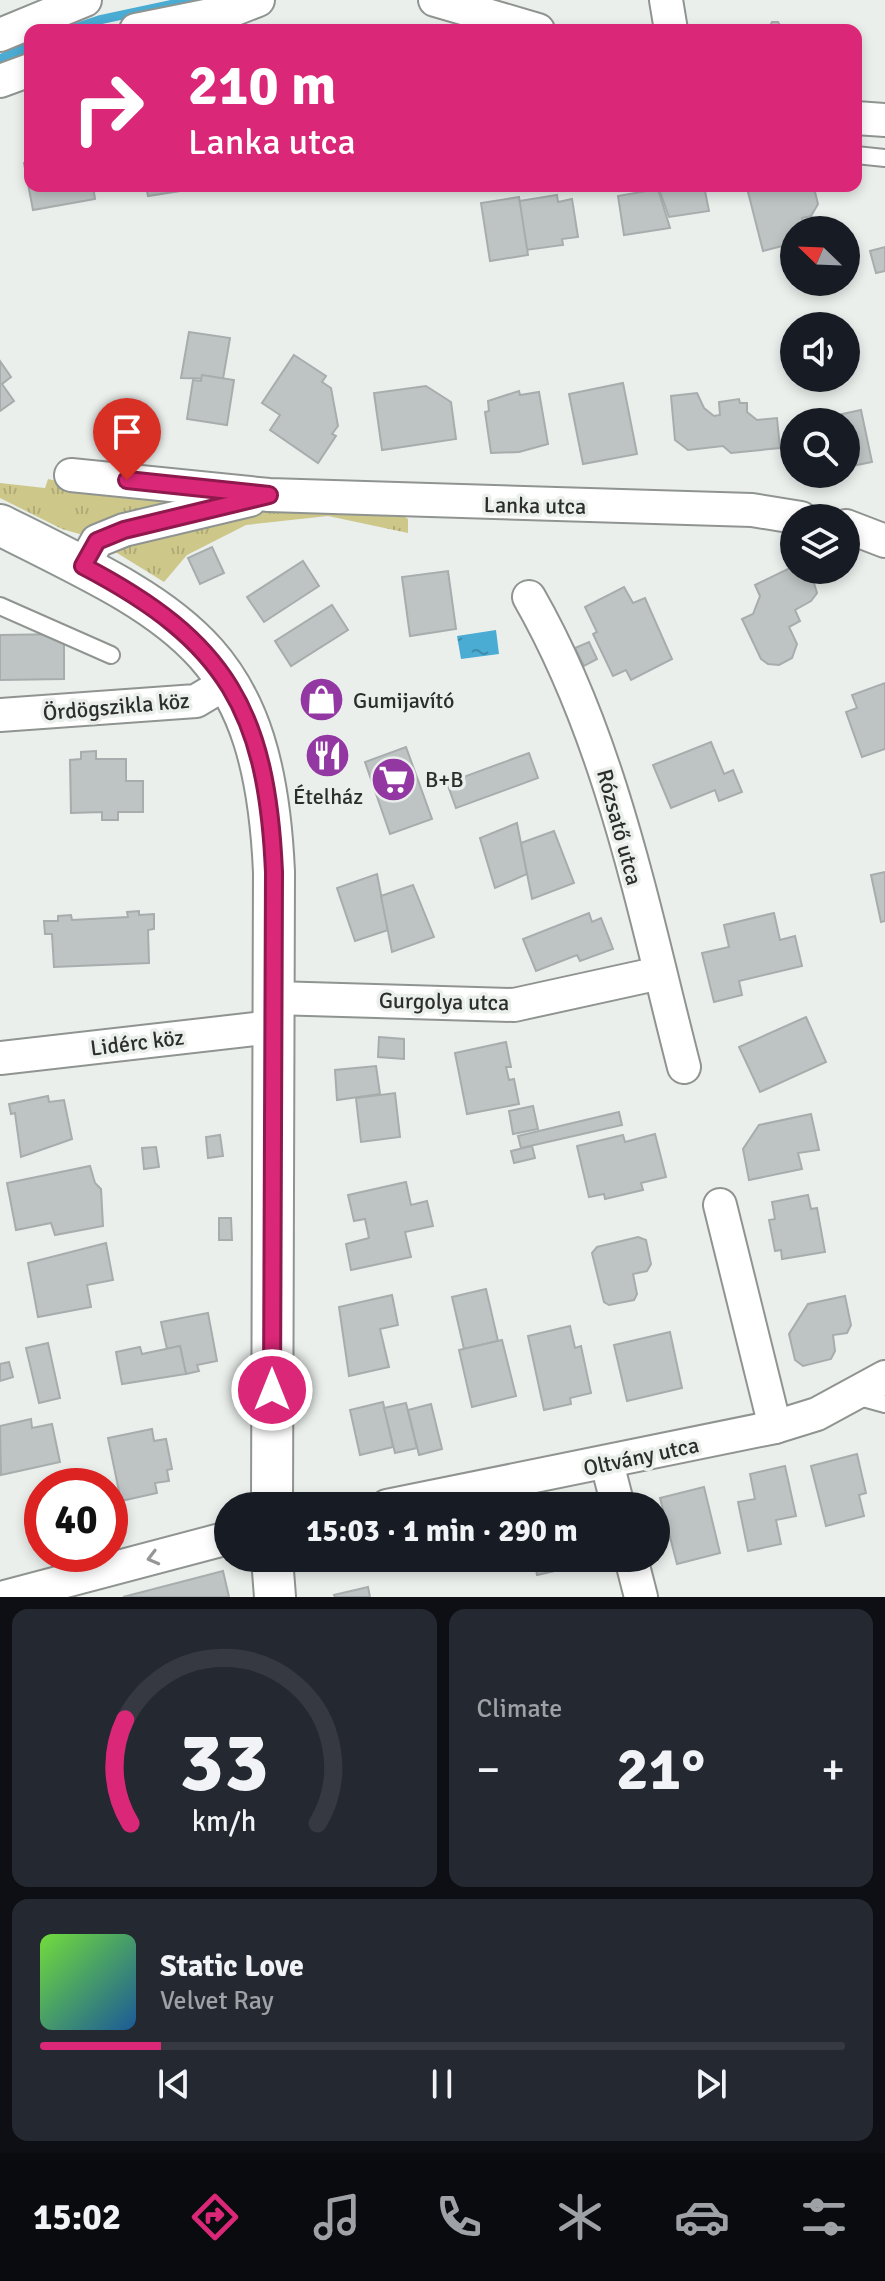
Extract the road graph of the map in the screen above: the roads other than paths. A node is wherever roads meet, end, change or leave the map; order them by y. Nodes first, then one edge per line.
1 (85, 0) edge
2 (258, 0) edge
3 (435, 0) edge
4 (666, 0) edge
5 (27, 24) edge
6 (166, 24) edge
7 (517, 24) edge
8 (670, 24) edge
9 (24, 25) edge
10 (0, 35) edge
11 (24, 72) edge
12 (0, 81) edge
13 (862, 118) edge
14 (885, 120) edge
15 (862, 156) edge
16 (885, 158) edge
17 (71, 475) dead end
18 (269, 495) junction
19 (780, 515) edge
20 (0, 525) edge
21 (860, 531) edge
22 (885, 541) edge
23 (83, 566) junction
24 (529, 597) dead end
25 (0, 606) edge
26 (111, 655) dead end
27 (228, 682) junction
28 (0, 715) edge
29 (660, 973) junction
30 (274, 1012) junction
31 (0, 1058) edge
32 (684, 1067) dead end
33 (720, 1205) dead end
34 (885, 1377) edge
35 (871, 1400) edge
36 (775, 1427) junction
37 (607, 1463) junction
38 (272, 1492) edge
39 (459, 1492) edge
40 (614, 1492) edge
41 (214, 1542) edge
42 (273, 1572) edge
43 (635, 1572) edge
44 (5, 1597) edge
45 (275, 1597) edge
46 (641, 1597) edge

1 - 5 street
2 - 6 street
3 - 7 street
4 - 8 street
9 - 10 street
11 - 12 street
13 - 14 street
15 - 16 lane
17 - 18 street, Lanka utca
18 - 19 street, Lanka utca
18 - 23 street, Lanka utca
20 - 23 street
21 - 22 street
23 - 27 street
24 - 29 street, Rózsatő utca
25 - 26 lane
27 - 28 street, Ördögszikla köz
27 - 30 street
29 - 30 street, Gurgolya utca
29 - 32 street, Rózsatő utca
30 - 31 street, Lidérc köz
30 - 38 street
33 - 36 street
34 - 35 street, Oltvány utca
35 - 36 street, Oltvány utca
36 - 37 street, Oltvány utca
37 - 39 street, Oltvány utca
37 - 40 street
41 -> 44 street
42 - 45 street
43 - 46 street

